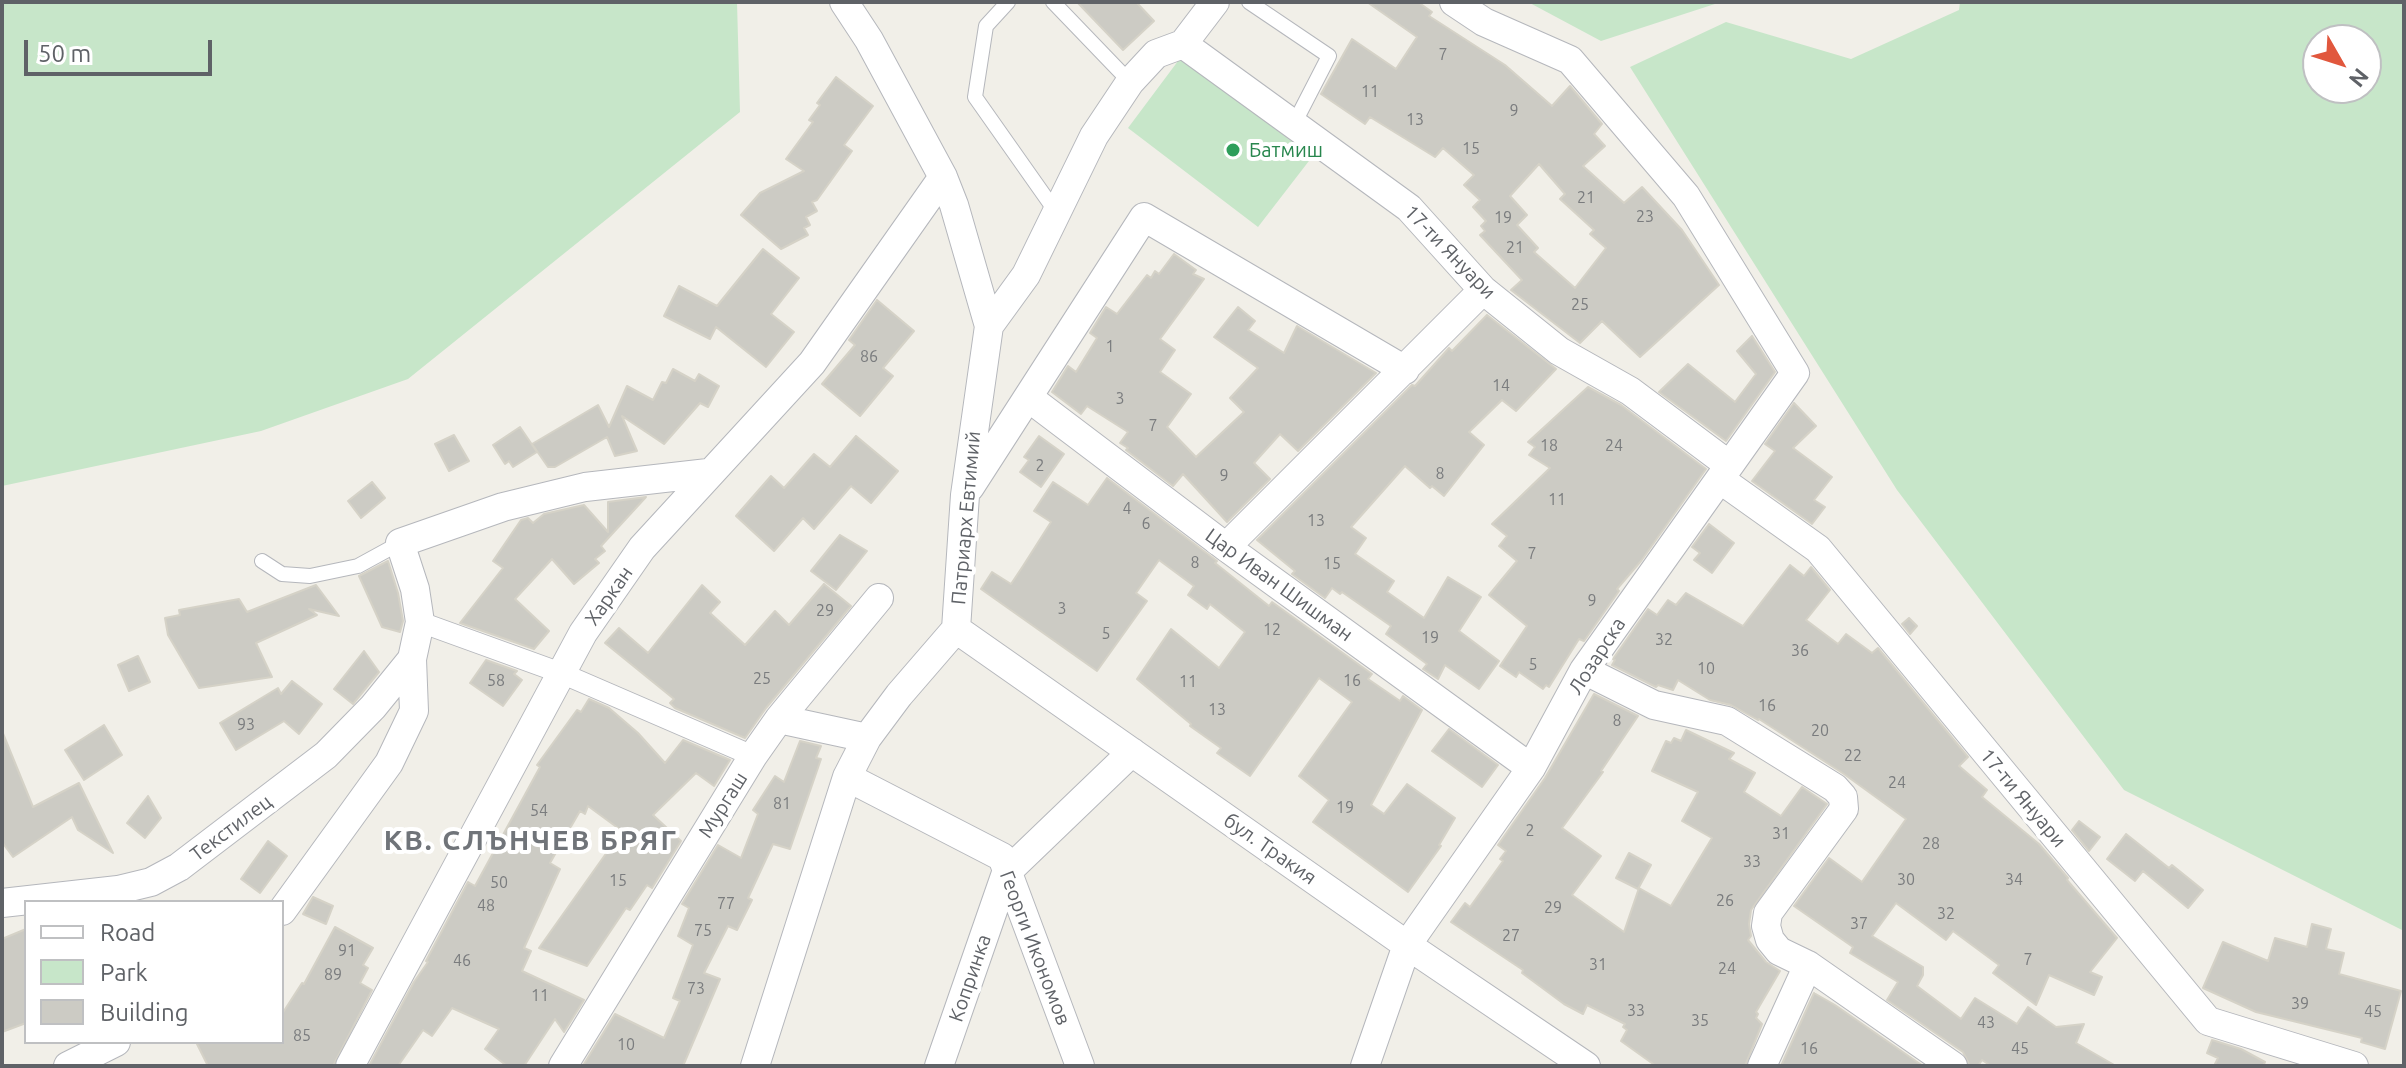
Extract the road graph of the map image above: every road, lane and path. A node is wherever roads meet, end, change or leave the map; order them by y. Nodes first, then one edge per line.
1 (844, 2) edge
2 (1008, 2) edge
3 (1053, 2) edge
4 (1215, 2) edge
5 (1249, 2) edge
6 (1454, 2) edge
7 (1183, 44) junction
8 (1130, 82) junction
9 (1294, 124) junction
10 (943, 177) junction
11 (1056, 212) junction
12 (1483, 290) junction
13 (989, 326) junction
14 (1405, 370) junction
15 (1029, 398) junction
16 (708, 473) junction
17 (1725, 473) junction
18 (965, 495) junction
19 (400, 543) junction
20 (1226, 547) junction
21 (262, 561) dead end
22 (879, 598) dead end
23 (420, 622) junction
24 (956, 629) junction
25 (412, 659) junction
26 (1584, 670) junction
27 (561, 673) junction
28 (779, 719) junction
29 (867, 738) junction
30 (1132, 752) junction
31 (753, 756) junction
32 (1531, 768) junction
33 (847, 777) junction
34 (1006, 873) junction
35 (29, 900) edge
36 (24, 901) edge
37 (2, 903) edge
38 (284, 908) edge
39 (1407, 945) junction
40 (1808, 965) junction
41 (112, 1044) edge
42 (68, 1066) edge
43 (350, 1066) edge
44 (563, 1066) edge
45 (755, 1066) edge
46 (939, 1066) edge
47 (1080, 1066) edge
48 (1365, 1066) edge
49 (1586, 1066) edge
50 (1762, 1066) edge
51 (1953, 1066) edge
52 (2354, 1066) edge

1 - 10 street, Патриарх Евтимий
2 - 11 lane
3 - 8 lane
4 - 7 street
5 - 9 lane
6 - 17 street, Лозарска
7 - 8 street
7 - 9 street, 17-ти Януари
8 - 11 street
9 - 12 street, 17-ти Януари
10 - 13 street, Патриарх Евтимий
10 - 16 street, Харкан
11 - 13 street
12 - 14 street
12 - 17 street, 17-ти Януари
13 - 18 street, Патриарх Евтимий
14 - 15 street
14 - 20 street
15 - 18 street
15 - 20 street, Цар Иван Шишман
16 - 19 street
16 - 27 street, Харкан
17 - 26 street, Лозарска
17 - 52 street, 17-ти Януари
18 - 24 street, Патриарх Евтимий
19 - 21 lane
19 - 23 street, Текстилец
20 - 32 street, Цар Иван Шишман
22 - 28 street, Мургаш
23 - 25 street, Текстилец
23 - 27 street
24 - 29 street, Патриарх Евтимий
24 - 30 street, бул. Тракия
25 - 35 street, Текстилец
25 - 38 street, Текстилец
26 - 32 street, Лозарска
26 - 40 street
27 - 31 street
27 - 43 street, Харкан
28 - 29 street
28 - 31 street, Мургаш
29 - 33 street, Патриарх Евтимий
30 - 34 street, Копринка
30 - 39 street, бул. Тракия
31 - 44 street, Мургаш
32 - 39 street, Лозарска
33 - 34 street, Георги Икономов
33 - 45 street, Патриарх Евтимий
34 - 46 street, Копринка
34 - 47 street, Георги Икономов
36 - 37 street, Текстилец
39 - 48 street, Лозарска
39 - 49 street, бул. Тракия
40 - 50 street
40 - 51 street
41 - 42 street

